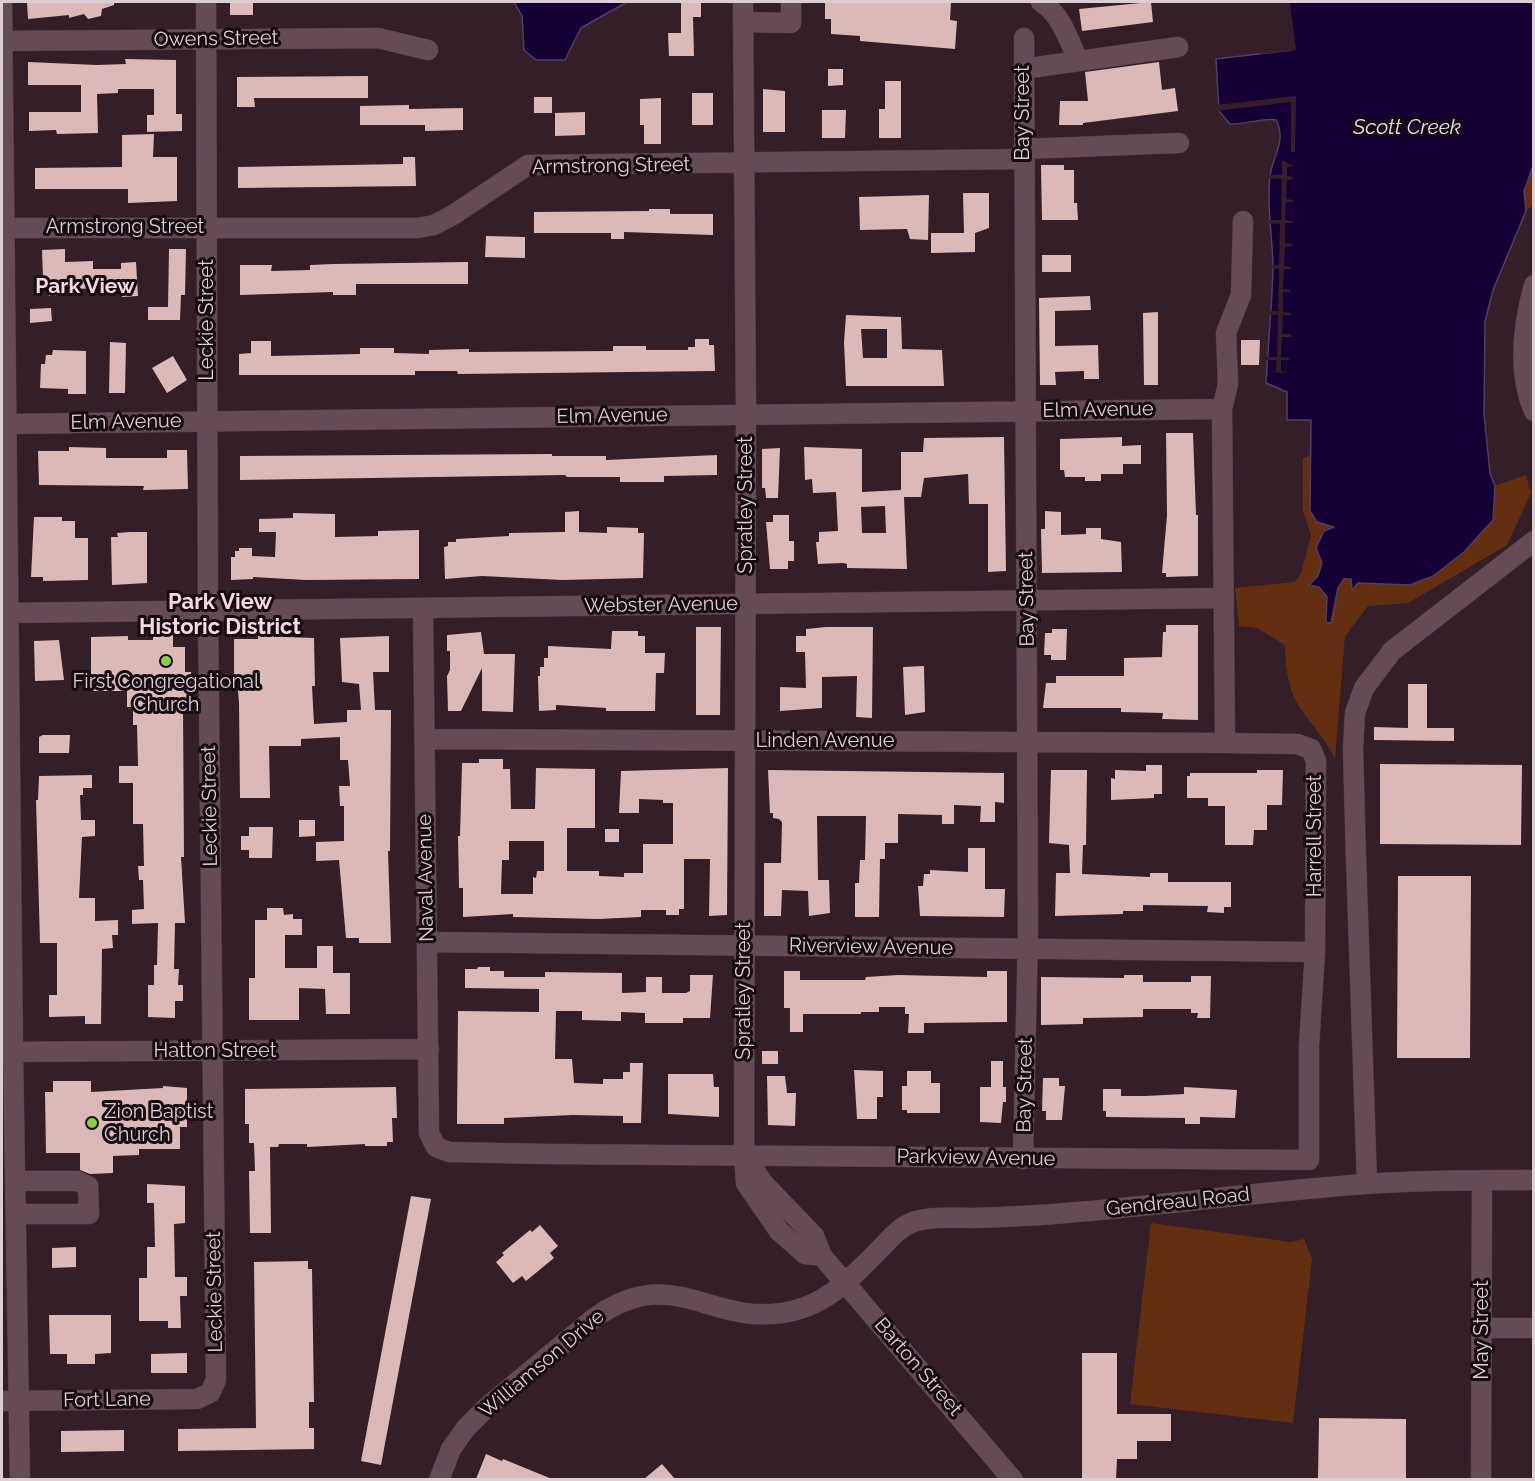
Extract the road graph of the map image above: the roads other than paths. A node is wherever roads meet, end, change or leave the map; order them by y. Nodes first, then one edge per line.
1 (2, 2) edge
2 (206, 2) edge
3 (743, 2) edge
4 (791, 2) edge
5 (1041, 2) edge
6 (743, 22) junction
7 (1024, 38) dead end
8 (207, 40) junction
9 (3, 41) edge
10 (1178, 47) dead end
11 (428, 50) dead end
12 (1078, 61) junction
13 (1023, 69) junction
14 (1179, 143) dead end
15 (1023, 154) junction
16 (744, 165) junction
17 (1244, 221) dead end
18 (207, 226) junction
19 (3, 228) edge
20 (1533, 285) edge
21 (1222, 409) junction
22 (1024, 411) junction
23 (1533, 411) edge
24 (746, 414) junction
25 (208, 420) junction
26 (4, 424) edge
27 (1533, 541) edge
28 (1223, 598) junction
29 (1027, 600) junction
30 (746, 603) junction
31 (423, 608) junction
32 (208, 611) junction
33 (5, 613) edge
34 (425, 739) junction
35 (746, 741) junction
36 (1027, 742) junction
37 (1225, 743) junction
38 (427, 942) junction
39 (744, 945) junction
40 (1028, 948) junction
41 (1315, 952) junction
42 (7, 955) edge
43 (429, 1049) junction
44 (212, 1050) junction
45 (7, 1052) edge
46 (436, 1147) joint
47 (744, 1153) junction
48 (1023, 1160) junction
49 (1482, 1180) junction
50 (1533, 1180) edge
51 (15, 1181) junction
52 (1367, 1184) junction
53 (16, 1214) junction
54 (846, 1283) junction
55 (1482, 1328) junction
56 (1533, 1329) edge
57 (210, 1393) joint
58 (10, 1401) edge
59 (20, 1479) edge
60 (439, 1479) edge
61 (1013, 1479) edge
62 (1481, 1479) edge

1 - 9 street
2 - 8 street, Leckie Street
3 - 6 street, Spratley Street
4 - 6 street
5 - 12 street
6 - 16 street, Spratley Street
7 - 13 street, Bay Street
8 - 9 street, Owens Street
8 - 11 street, Owens Street
8 - 18 street, Leckie Street
9 - 19 street
10 - 12 street
12 - 13 street
13 - 15 street, Bay Street
14 - 15 street, Armstrong Street
15 - 16 street, Armstrong Street
15 - 22 street, Bay Street
16 - 18 street, Armstrong Street
16 - 24 street, Spratley Street
17 - 21 street
18 - 19 street, Armstrong Street
18 - 25 street, Leckie Street
19 - 26 street
20 - 23 street
21 - 22 street, Elm Avenue
21 - 28 street
22 - 24 street, Elm Avenue
22 - 29 street, Bay Street
24 - 25 street, Elm Avenue
24 - 30 street, Spratley Street
25 - 26 street, Elm Avenue
25 - 32 street, Leckie Street
26 - 33 street
27 - 52 street
28 - 29 street, Webster Avenue
28 - 37 street
29 - 30 street, Webster Avenue
29 - 36 street, Bay Street
30 - 31 street, Webster Avenue
30 - 35 street, Spratley Street
31 - 32 street, Webster Avenue
31 - 34 street, Naval Avenue
32 - 33 street, Webster Avenue
32 - 44 street, Leckie Street
33 - 42 street
34 - 35 street, Linden Avenue
34 - 38 street, Naval Avenue
35 - 36 street, Linden Avenue
35 - 39 street, Spratley Street
36 - 37 street, Linden Avenue
36 - 40 street, Bay Street
37 - 41 street, Harrell Street
38 - 39 street, Riverview Avenue
38 - 43 street, Naval Avenue
39 - 40 street, Riverview Avenue
39 - 47 street, Spratley Street
40 - 41 street, Riverview Avenue
40 - 48 street, Bay Street
41 - 48 street, Parkview Avenue
42 - 45 street
43 - 44 street, Hatton Street
43 - 46 street, Naval Avenue
44 - 45 street, Hatton Street
44 - 57 street, Leckie Street
45 - 51 street
46 - 47 street, Parkview Avenue
47 - 48 street, Parkview Avenue
47 - 54 street, Barton Street
49 - 50 street, Gendreau Road
49 - 52 street, Gendreau Road
49 - 55 street, May Street
51 - 53 street
51 - 53 street
52 - 54 street, Gendreau Road
53 - 58 street
54 - 60 street, Williamson Drive
54 - 61 street, Barton Street
55 - 56 street
55 - 62 street, May Street
57 - 58 street, Fort Lane
58 - 59 street

